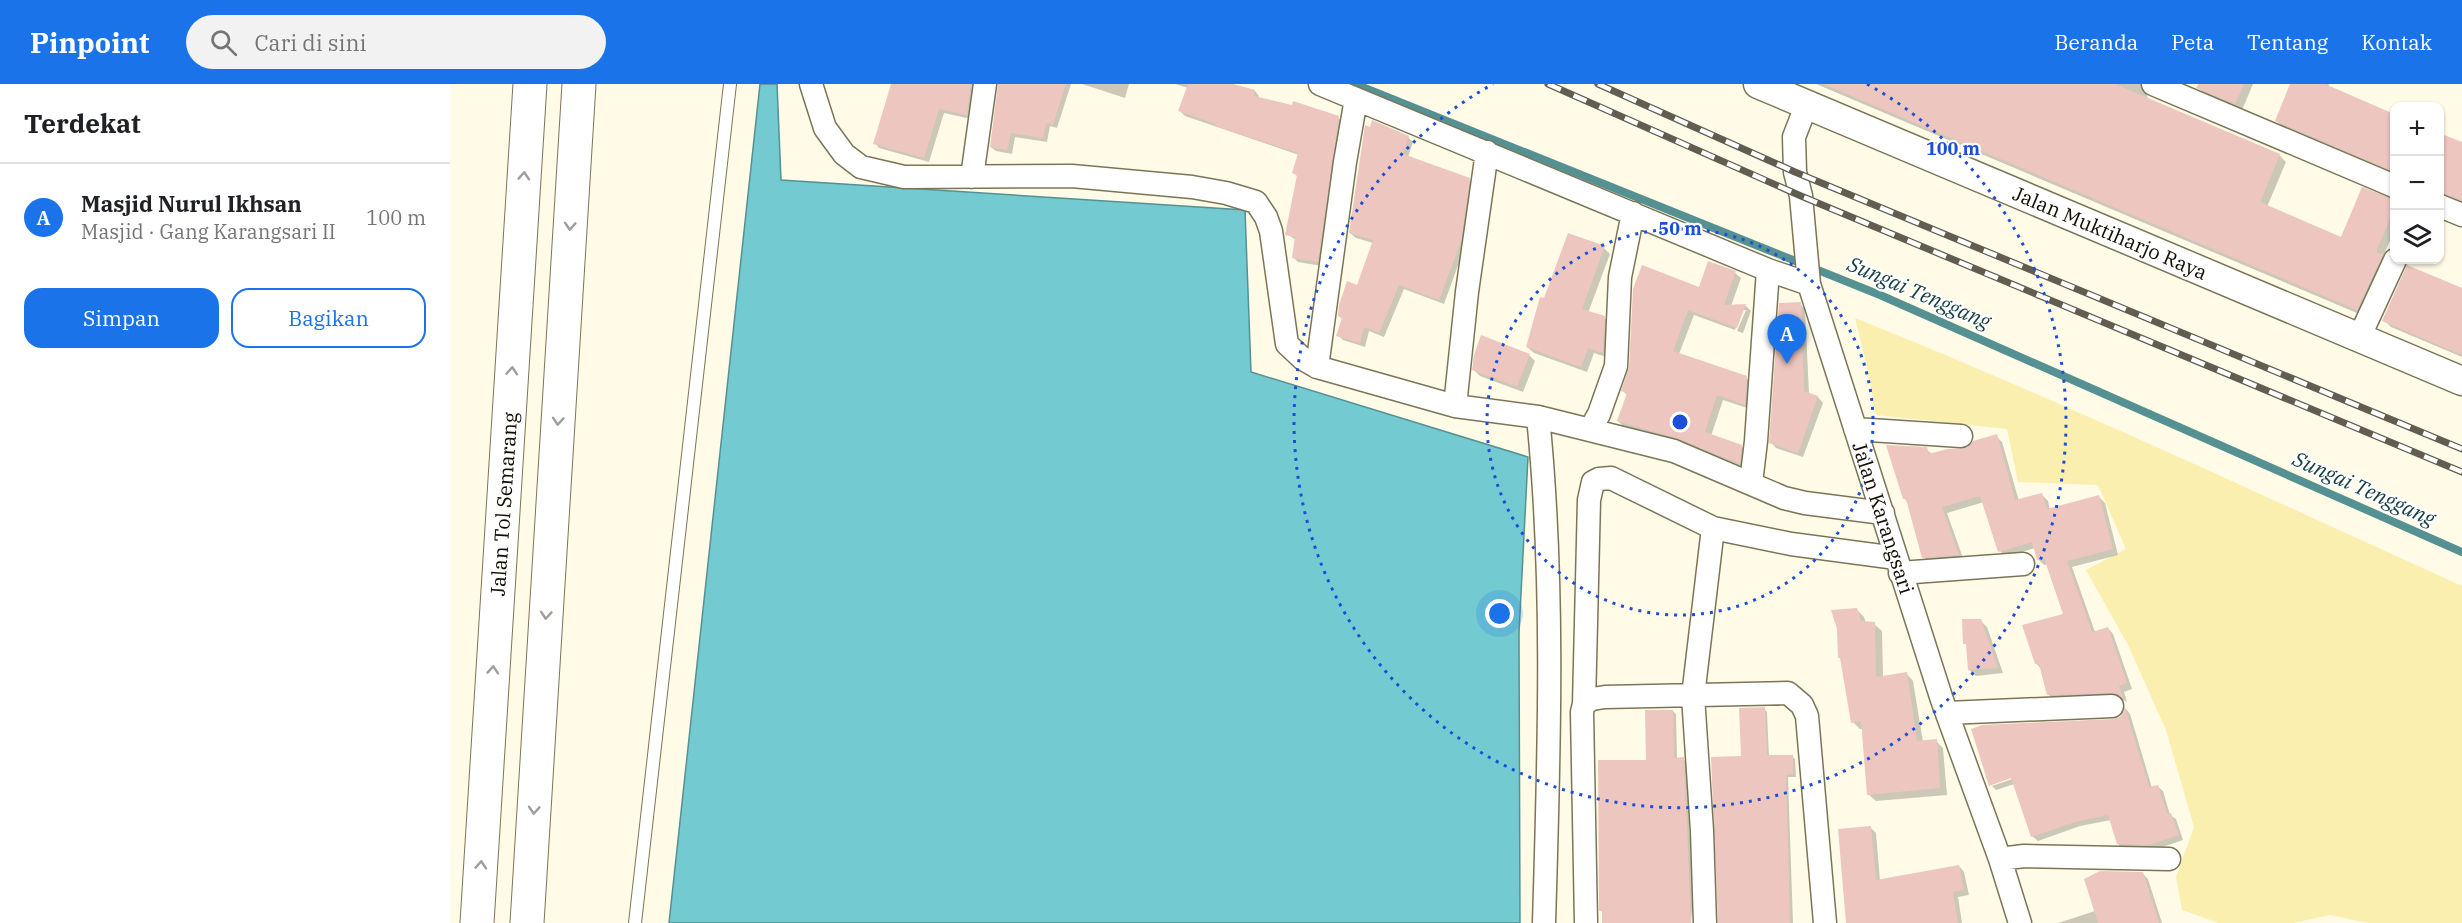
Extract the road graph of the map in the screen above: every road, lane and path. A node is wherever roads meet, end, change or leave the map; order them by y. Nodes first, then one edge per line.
1 (530, 84) edge
2 (579, 84) edge
3 (730, 84) edge
4 (811, 84) edge
5 (985, 84) edge
6 (1320, 84) edge
7 (2153, 84) edge
8 (1768, 86) edge
9 (1356, 99) junction
10 (1806, 105) junction
11 (1487, 152) junction
12 (972, 177) junction
13 (2390, 184) edge
14 (2444, 208) edge
15 (1633, 213) junction
16 (2462, 215) edge
17 (2393, 264) edge
18 (1768, 270) junction
19 (1808, 281) junction
20 (2359, 338) junction
21 (1317, 367) junction
22 (2462, 381) edge
23 (1455, 406) junction
24 (1538, 417) junction
25 (1855, 429) junction
26 (1590, 430) junction
27 (1961, 436) dead end
28 (1751, 483) junction
29 (1883, 513) junction
30 (1713, 528) junction
31 (2023, 564) dead end
32 (1898, 565) junction
33 (1693, 696) junction
34 (1584, 704) junction
35 (2112, 706) dead end
36 (1947, 713) junction
37 (2000, 859) junction
38 (2169, 859) dead end
39 (477, 923) edge
40 (527, 923) edge
41 (635, 923) edge
42 (1544, 923) edge
43 (1586, 923) edge
44 (1705, 923) edge
45 (1825, 923) edge
46 (2020, 923) edge

39 -> 1 highway, Jalan Tol Semarang
2 -> 40 highway
3 - 41 lane
4 - 12 street
5 - 12 street
6 - 9 street
7 - 13 street
8 - 10 street, Jalan Muktiharjo Raya
9 - 11 street
9 - 21 street
10 - 19 street, Jalan Karangsari
10 - 20 street, Jalan Muktiharjo Raya
11 - 15 street
11 - 23 street
12 - 21 street
14 - 16 street
15 - 18 street
15 - 26 street
17 - 20 street
18 - 19 street
18 - 28 street
19 - 25 street, Jalan Karangsari
20 - 22 street, Jalan Muktiharjo Raya
21 - 23 street
23 - 24 street
24 - 26 street
24 - 42 street
25 - 27 street
25 - 29 street, Jalan Karangsari
26 - 28 street
28 - 29 street
29 - 32 street, Jalan Karangsari
30 - 32 street
30 - 33 street
30 - 34 street
31 - 32 street
32 - 36 street, Jalan Karangsari
33 - 34 street
33 - 44 street
33 - 45 street
34 - 43 street
35 - 36 street
36 - 37 street, Jalan Karangsari
37 - 38 street
37 - 46 street, Jalan Karangsari

